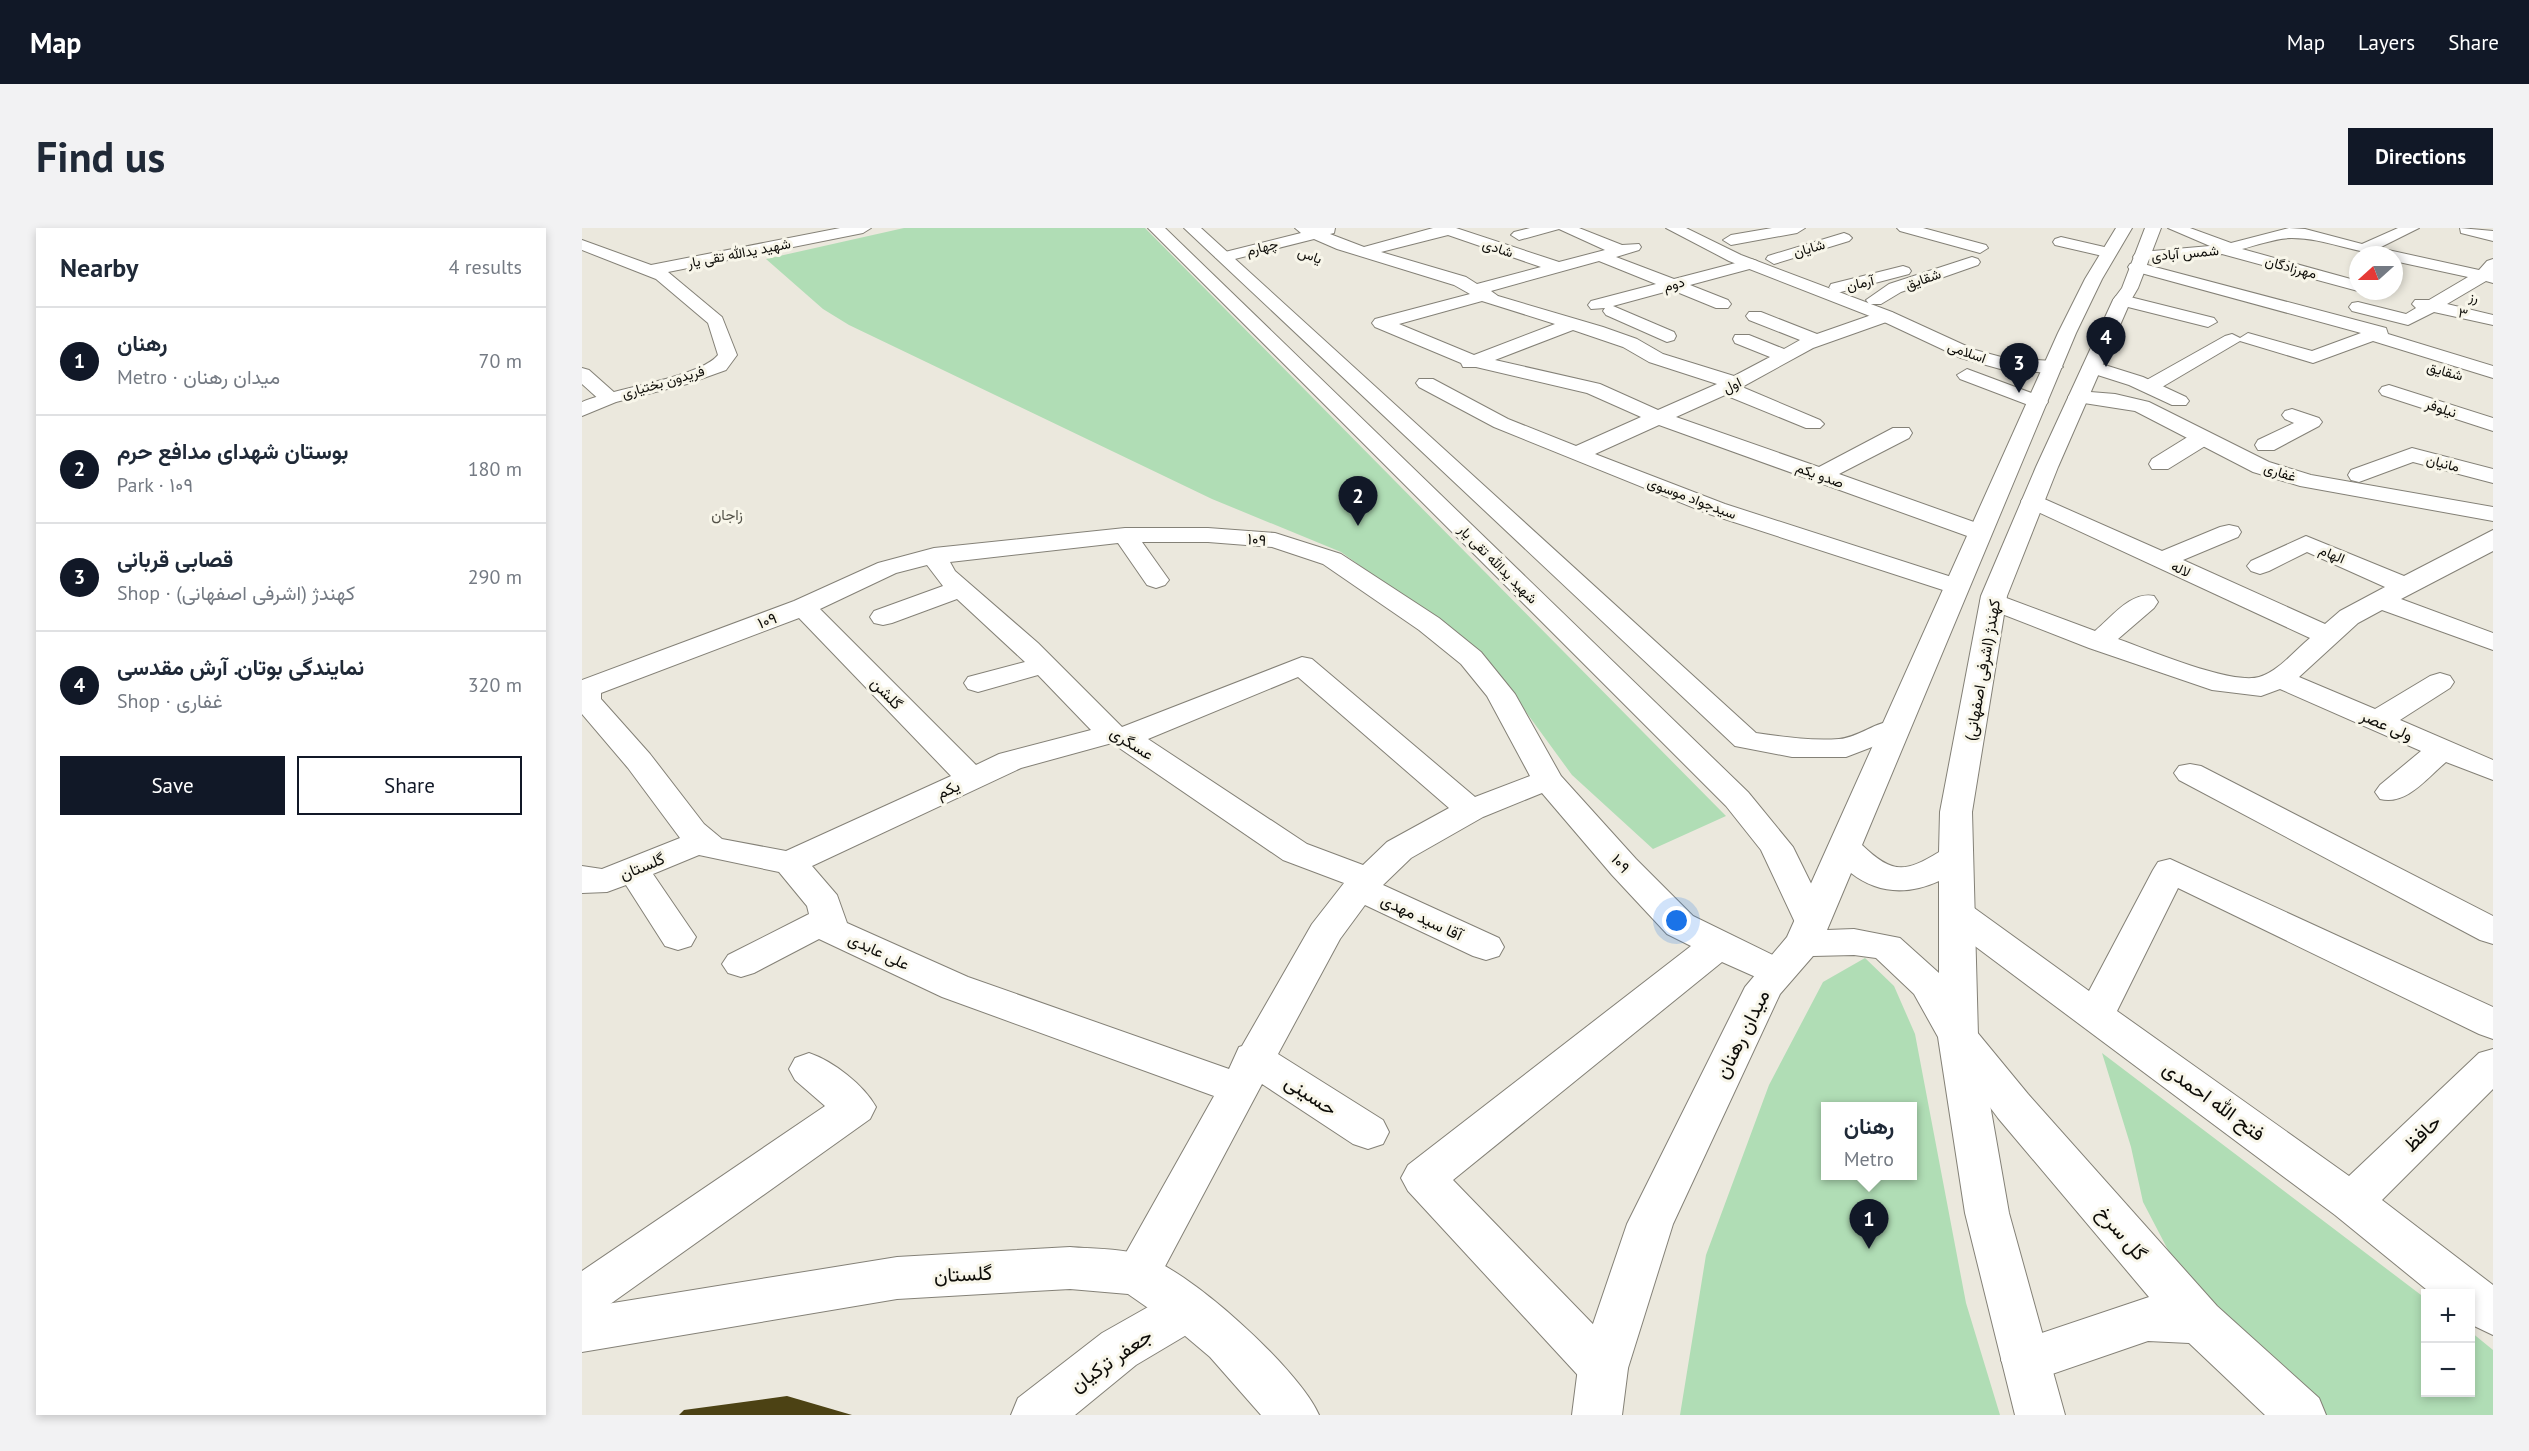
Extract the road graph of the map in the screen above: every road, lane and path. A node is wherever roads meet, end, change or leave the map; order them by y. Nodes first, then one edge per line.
1 (1156, 228) edge
2 (1192, 228) edge
3 (1335, 228) edge
4 (1552, 228) edge
5 (1566, 228) edge
6 (1674, 228) edge
7 (1706, 228) edge
8 (1797, 228) edge
9 (1905, 228) edge
10 (2126, 228) edge
11 (2153, 228) edge
12 (2176, 228) edge
13 (2411, 228) edge
14 (851, 229) edge
15 (1444, 229) edge
16 (2466, 230) dead end
17 (1309, 231) edge
18 (2293, 231) edge
19 (2360, 232) dead end
20 (1519, 235) dead end
21 (1844, 238) dead end
22 (1731, 240) junction
23 (2332, 241) junction
24 (2061, 242) dead end
25 (1278, 243) junction
26 (2490, 243) edge
27 (582, 245) edge
28 (2351, 246) edge
29 (2374, 246) edge
30 (2227, 249) junction
31 (1300, 251) dead end
32 (1363, 252) junction
33 (1597, 255) junction
34 (1840, 256) dead end
35 (2349, 256) edge
36 (1223, 257) junction
37 (2403, 258) edge
38 (1774, 259) junction
39 (2104, 259) junction
40 (2338, 260) dead end
41 (1751, 264) junction
42 (1915, 265) dead end
43 (2434, 265) junction
44 (1557, 267) junction
45 (1793, 268) junction
46 (651, 270) junction
47 (1862, 271) dead end
48 (2490, 272) edge
49 (2134, 274) junction
50 (1529, 275) junction
51 (2403, 275) edge
52 (1883, 278) junction
53 (2349, 283) edge
54 (1675, 284) junction
55 (1551, 285) dead end
56 (1837, 288) junction
57 (1483, 292) junction
58 (2455, 293) junction
59 (2484, 299) dead end
60 (2409, 302) dead end
61 (1722, 304) dead end
62 (2358, 307) dead end
63 (2432, 307) junction
64 (1881, 308) junction
65 (1755, 316) dead end
66 (2493, 320) edge
67 (2208, 322) dead end
68 (1572, 324) junction
69 (2372, 335) junction
70 (1667, 336) dead end
71 (1742, 339) dead end
72 (1816, 340) junction
73 (1784, 356) junction
74 (2396, 357) dead end
75 (1473, 361) junction
76 (2053, 367) junction
77 (2092, 367) junction
78 (2493, 372) edge
79 (582, 374) edge
80 (1967, 375) dead end
81 (2493, 385) edge
82 (1731, 386) junction
83 (2150, 386) junction
84 (2389, 391) dead end
85 (2078, 397) junction
86 (609, 398) junction
87 (2038, 402) junction
88 (582, 410) edge
89 (2292, 415) dead end
90 (1660, 418) junction
91 (1814, 424) dead end
92 (2224, 425) dead end
93 (2493, 425) edge
94 (1901, 434) dead end
95 (2245, 435) dead end
96 (2202, 438) junction
97 (2266, 445) junction
98 (1576, 454) junction
99 (2160, 464) dead end
100 (1821, 475) junction
101 (2359, 475) junction
102 (2493, 476) edge
103 (2034, 501) junction
104 (2493, 502) edge
105 (2493, 514) edge
106 (1979, 532) junction
107 (2229, 532) dead end
108 (1125, 535) junction
109 (2493, 537) edge
110 (934, 555) junction
111 (2461, 557) junction
112 (2161, 560) junction
113 (2260, 566) dead end
114 (2493, 566) edge
115 (1156, 580) dead end
116 (1955, 586) junction
117 (2405, 586) junction
118 (960, 589) junction
119 (2380, 600) junction
120 (1993, 601) junction
121 (2145, 602) dead end
122 (803, 607) junction
123 (883, 617) dead end
124 (2328, 636) junction
125 (2099, 642) junction
126 (2493, 642) edge
127 (1044, 665) junction
128 (2280, 679) junction
129 (2440, 682) dead end
130 (978, 683) dead end
131 (2377, 721) junction
132 (1895, 728) junction
133 (1738, 732) junction
134 (1119, 735) junction
135 (2442, 749) junction
136 (1685, 751) junction
137 (2493, 771) edge
138 (2190, 773) dead end
139 (971, 778) junction
140 (1548, 780) junction
141 (2391, 792) dead end
142 (1471, 810) junction
143 (703, 841) junction
144 (1845, 848) junction
145 (1956, 857) junction
146 (790, 863) junction
147 (633, 870) junction
148 (582, 878) edge
149 (1363, 883) junction
150 (1957, 914) junction
151 (828, 919) junction
152 (2493, 931) edge
153 (678, 938) dead end
154 (1719, 944) junction
155 (1797, 946) junction
156 (1486, 947) dead end
157 (741, 964) dead end
158 (2096, 1014) junction
159 (2493, 1024) edge
160 (1958, 1036) junction
161 (2493, 1065) edge
162 (809, 1069) dead end
163 (1245, 1073) junction
164 (1368, 1132) dead end
165 (2350, 1202) junction
166 (1137, 1274) junction
167 (2463, 1289) edge
168 (582, 1297) edge
169 (2475, 1299) edge
170 (1188, 1309) junction
171 (2493, 1313) edge
172 (2200, 1322) junction
173 (582, 1330) edge
174 (2026, 1360) junction
175 (1597, 1402) edge
176 (1036, 1415) edge
177 (1294, 1415) edge
178 (2040, 1415) edge
179 (2301, 1415) edge

1 - 136 street, شهید یدالله تقی یار
2 - 36 street
3 - 17 street, چهارم
4 - 20 street
5 - 33 street
6 - 41 street, اسلامی
7 - 22 street, اسلامی
8 - 22 street
9 - 64 street, شقایق
10 - 39 street
10 - 49 street
11 - 49 street, کهندژ (اشرفی اصفهانی)
12 - 30 street, شمس آبادی
13 - 29 street
14 - 46 street, شهید یدالله تقی یار
15 - 32 street
15 - 44 street, شادی
16 - 26 street
17 - 25 street, چهارم
17 - 32 street
18 - 23 street, شمس آبادی
18 - 30 street, شمس آبادی
19 - 23 street
21 - 38 street, شایان
22 - 38 street, اسلامی
23 - 28 street, شمس آبادی
24 - 39 street
25 - 31 street, یاس
25 - 36 street, چهارم
27 - 46 street, فریدون بختیاری
30 - 49 street, شمس آبادی
30 - 53 street, مهرزادگان
32 - 57 street
33 - 44 street
33 - 54 street
34 - 45 street
35 - 40 street
36 - 133 street
37 - 43 street
38 - 45 street, اسلامی
39 - 49 street
39 - 76 street
41 - 54 street, دوم
41 - 64 street, اسلامی
42 - 52 street, آرمان
43 - 48 street
43 - 51 street
44 - 50 street
45 - 56 street, اسلامی
46 - 86 street, فریدون بختیاری
47 - 52 street, آرمان
48 - 58 street
49 - 67 street
49 - 69 street
49 - 77 street, کهندژ (اشرفی اصفهانی)
50 - 55 street
50 - 57 street
52 - 56 street, آرمان
54 - 61 street
54 - 70 street, دوم
56 - 64 street, اسلامی
57 - 68 street
57 - 75 street, صدو یکم
58 - 59 street, رز
58 - 63 street
60 - 63 street, ۳
62 - 63 street
63 - 66 street, ۳
64 - 72 street, اول
64 - 76 street, اسلامی
65 - 72 street
68 - 75 street
68 - 82 street
69 - 78 street
69 - 83 street
71 - 73 street
72 - 73 street, اول
73 - 82 street, اول
74 - 81 street, شقایق
75 - 90 street, صدو یکم
75 - 98 street, سیدجواد موسوی
76 - 87 street
77 - 83 street
77 - 85 street, کهندژ (اشرفی اصفهانی)
79 - 86 street
80 - 87 street
82 - 90 street, اول
82 - 91 street
83 - 92 street
84 - 93 street, نیلوفر
85 - 96 street, غفاری
85 - 103 street, کهندژ (اشرفی اصفهانی)
86 - 88 street, فریدون بختیاری
87 - 106 street
89 - 97 street
90 - 98 street, اول
90 - 100 street, صدو یکم
94 - 100 street
95 - 97 street, غفاری
96 - 99 street
96 - 105 street, غفاری
97 - 101 street, غفاری
98 - 116 street, سیدجواد موسوی
100 - 106 street, صدو یکم
101 - 102 street, مانیان
101 - 104 street, غفاری
103 - 112 street, لاله
103 - 120 street, کهندژ (اشرفی اصفهانی)
106 - 116 street
107 - 112 street
108 - 110 street, ۱۰۹
108 - 115 street
108 - 140 street, ۱۰۹
109 - 111 street
110 - 118 street, عسگری
110 - 122 street, ۱۰۹
111 - 114 street
111 - 117 street
112 - 124 street, لاله
113 - 117 street, الهام
116 - 132 street
117 - 119 street
118 - 123 street
118 - 127 street, عسگری
119 - 124 street
119 - 126 street
120 - 125 street
120 - 145 street, کهندژ (اشرفی اصفهانی)
121 - 125 street
122 - 139 street, گلشن
122 - 143 street, ۱۰۹
124 - 128 street
125 - 128 street
127 - 130 street
127 - 134 street, عسگری
128 - 131 street, ولی عصر
129 - 131 street
131 - 135 street, ولی عصر
132 - 133 street
132 - 144 street
133 - 136 street
134 - 139 street, یکم
134 - 142 street, یکم
134 - 149 street, عسگری
135 - 137 street, ولی عصر
135 - 141 street
136 - 155 street, شهید یدالله تقی یار
138 - 152 street
139 - 146 street, یکم
140 - 142 street
140 - 154 street, ۱۰۹
142 - 149 street
143 - 146 street
143 - 147 street, گلستان
144 - 145 street
144 - 155 street
145 - 150 street, کهندژ (اشرفی اصفهانی)
146 - 151 street, علی عابدی
147 - 148 street, گلستان
147 - 153 street
149 - 156 street, آقا سید مهدی
149 - 163 street
150 - 158 street, فتح الله احمدی
150 - 160 street, کهندژ (اشرفی اصفهانی)
151 - 157 street
151 - 163 street, علی عابدی
154 - 155 street, ۱۰۹
154 - 175 street
155 - 160 street
155 - 175 street, میدان رهنان
158 - 159 street
158 - 165 street, فتح الله احمدی
160 - 172 street, گل سرخ
160 - 174 street
161 - 165 street, حافظ
162 - 168 street
163 - 164 street, حسینی
163 - 166 street
165 - 167 street, فتح الله احمدی
166 - 170 street, گلستان
166 - 173 street, گلستان
169 - 171 street, فتح الله احمدی
170 - 176 street, جعفر ترکیان
170 - 177 street, گلستان
172 - 174 street
172 - 179 street, گل سرخ
174 - 178 street

